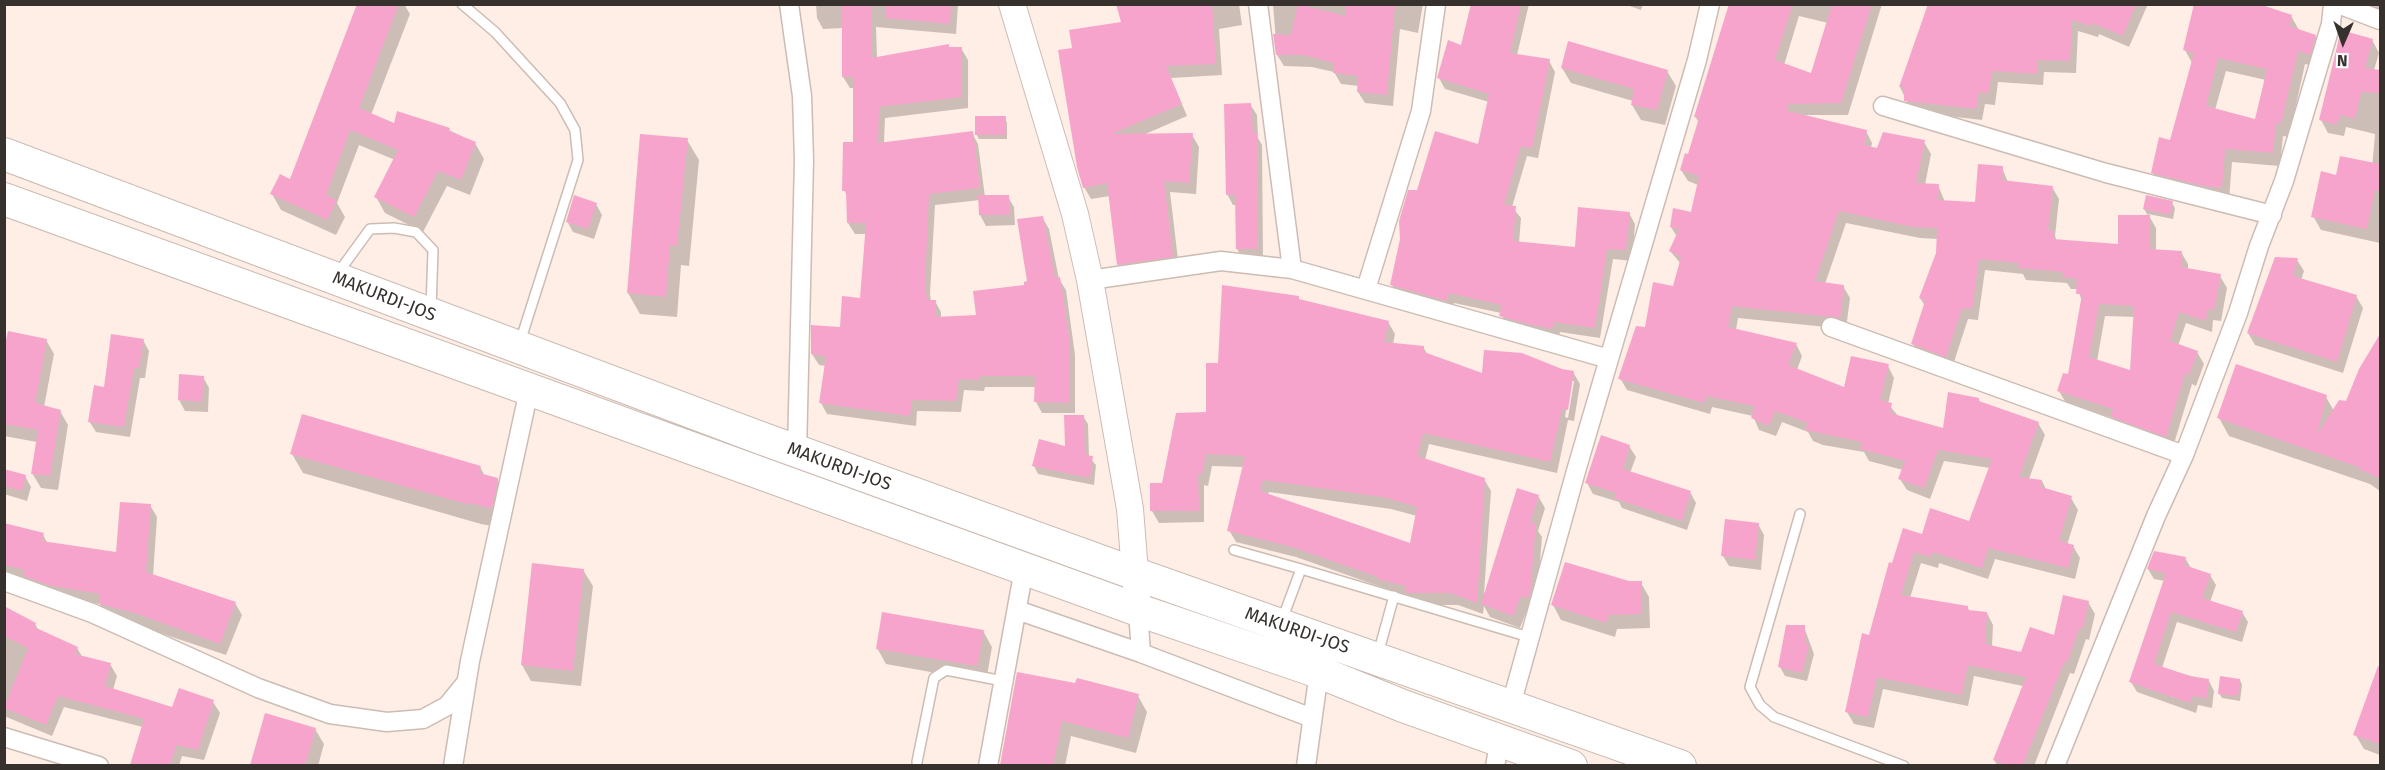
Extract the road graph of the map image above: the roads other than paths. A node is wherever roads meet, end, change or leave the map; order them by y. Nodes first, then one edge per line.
1 (462, 4) edge
2 (789, 4) edge
3 (1012, 4) edge
4 (1258, 4) edge
5 (1436, 4) edge
6 (1710, 4) edge
7 (2333, 4) edge
8 (2338, 4) edge
9 (2380, 20) edge
10 (1883, 106) dead end
11 (4, 154) edge
12 (4, 199) edge
13 (2272, 215) junction
14 (1292, 269) junction
15 (334, 278) junction
16 (1090, 280) junction
17 (1366, 289) junction
18 (430, 314) junction
19 (1831, 327) dead end
20 (519, 347) junction
21 (1609, 359) junction
22 (529, 390) junction
23 (797, 452) junction
24 (2184, 455) junction
25 (1800, 514) dead end
26 (1234, 550) dead end
27 (1024, 569) junction
28 (1301, 569) junction
29 (1136, 574) junction
30 (4, 582) edge
31 (1394, 596) junction
32 (1017, 610) junction
33 (1138, 610) junction
34 (1280, 625) junction
35 (1529, 637) junction
36 (1141, 653) junction
37 (1377, 658) junction
38 (1319, 672) junction
39 (1003, 681) junction
40 (465, 684) junction
41 (1510, 705) junction
42 (1311, 718) junction
43 (4, 737) edge
44 (1497, 753) edge
45 (53, 759) edge
46 (916, 762) dead end
47 (94, 765) edge
48 (453, 765) edge
49 (988, 765) edge
50 (1306, 765) edge
51 (1571, 765) edge
52 (1680, 765) edge
53 (1904, 765) edge
54 (2055, 765) edge

1 - 20 lane
2 - 23 street
3 - 16 main road
4 - 14 street
5 - 17 street
6 - 21 street
7 - 13 street
8 - 9 street
10 - 13 street
11 - 15 highway, MAKURDI-JOS
12 - 22 highway, MAKURDI-JOS
13 - 24 street
14 - 16 street
14 - 17 street
15 - 18 highway, MAKURDI-JOS
15 - 18 lane
16 - 29 main road
17 - 21 street
18 - 20 highway, MAKURDI-JOS
19 - 24 street
20 - 23 highway, MAKURDI-JOS
21 - 35 street
22 - 27 highway, MAKURDI-JOS
22 - 40 street
23 - 29 highway, MAKURDI-JOS
24 - 54 street
25 - 53 lane
26 - 28 lane
27 - 32 street
27 - 33 highway, MAKURDI-JOS
28 - 31 lane
28 - 34 lane
29 - 33 main road
29 - 34 highway, MAKURDI-JOS
30 - 40 street
31 - 35 lane
31 - 37 lane
32 - 36 street
32 - 39 street
33 - 36 street
33 - 38 highway, MAKURDI-JOS
34 - 37 highway, MAKURDI-JOS
35 - 41 street
36 - 42 street
37 - 41 highway, MAKURDI-JOS
38 - 42 street
38 - 44 highway, MAKURDI-JOS
39 - 46 lane
39 - 49 street
40 - 48 street
41 - 52 highway, MAKURDI-JOS
42 - 50 street
43 - 45 street
44 - 51 highway, MAKURDI-JOS
45 - 47 street

